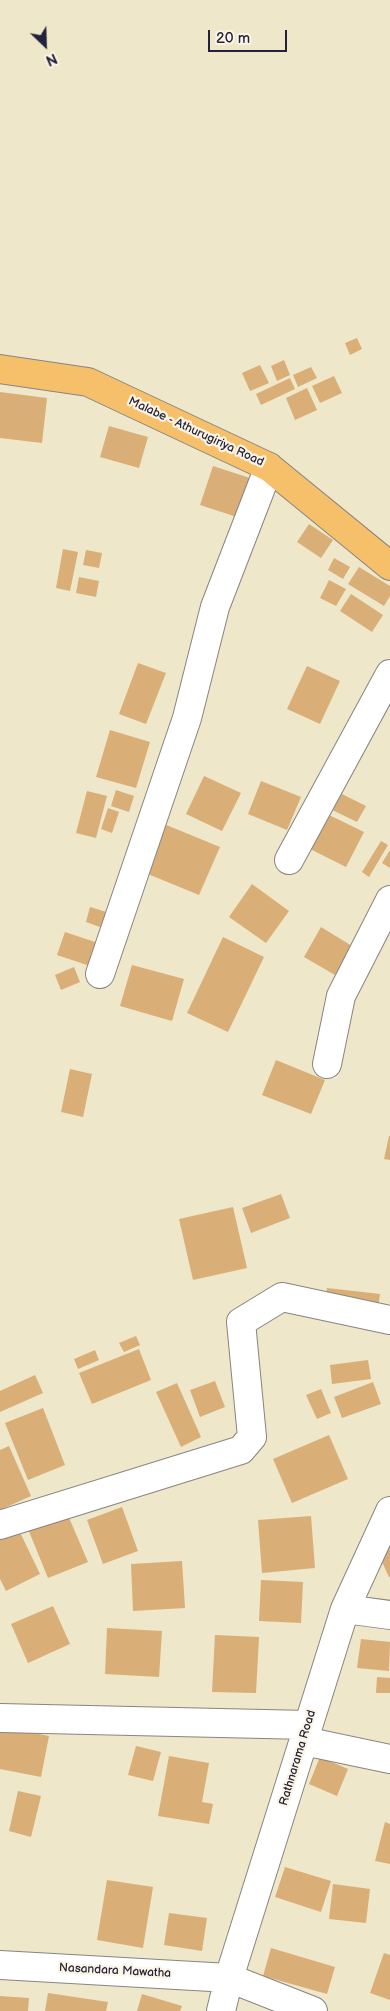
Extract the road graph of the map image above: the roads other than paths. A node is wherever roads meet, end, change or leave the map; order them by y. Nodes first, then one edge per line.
1 (0, 369) edge
2 (270, 467) junction
3 (390, 566) edge
4 (390, 674) edge
5 (288, 860) dead end
6 (390, 900) edge
7 (100, 974) dead end
8 (327, 1064) dead end
9 (390, 1320) edge
10 (390, 1511) edge
11 (0, 1525) edge
12 (345, 1610) junction
13 (390, 1615) edge
14 (0, 1718) edge
15 (306, 1733) junction
16 (390, 1759) edge
17 (0, 1965) edge
18 (229, 1978) junction
19 (221, 2011) edge
20 (313, 2011) edge

1 - 2 main road, Malabe - Athurugiriya Road
2 - 3 main road, Malabe - Athurugiriya Road
2 - 7 street
4 - 5 street
6 - 8 street
9 - 11 street
10 - 12 street, Rathnarama Road
12 - 13 street
12 - 15 street, Rathnarama Road
14 - 15 street
15 - 16 street
15 - 18 street, Rathnarama Road
17 - 18 street, Nasandara Mawatha
18 - 19 street, Rathnarama Road
18 - 20 street, Nasandara Mawatha

